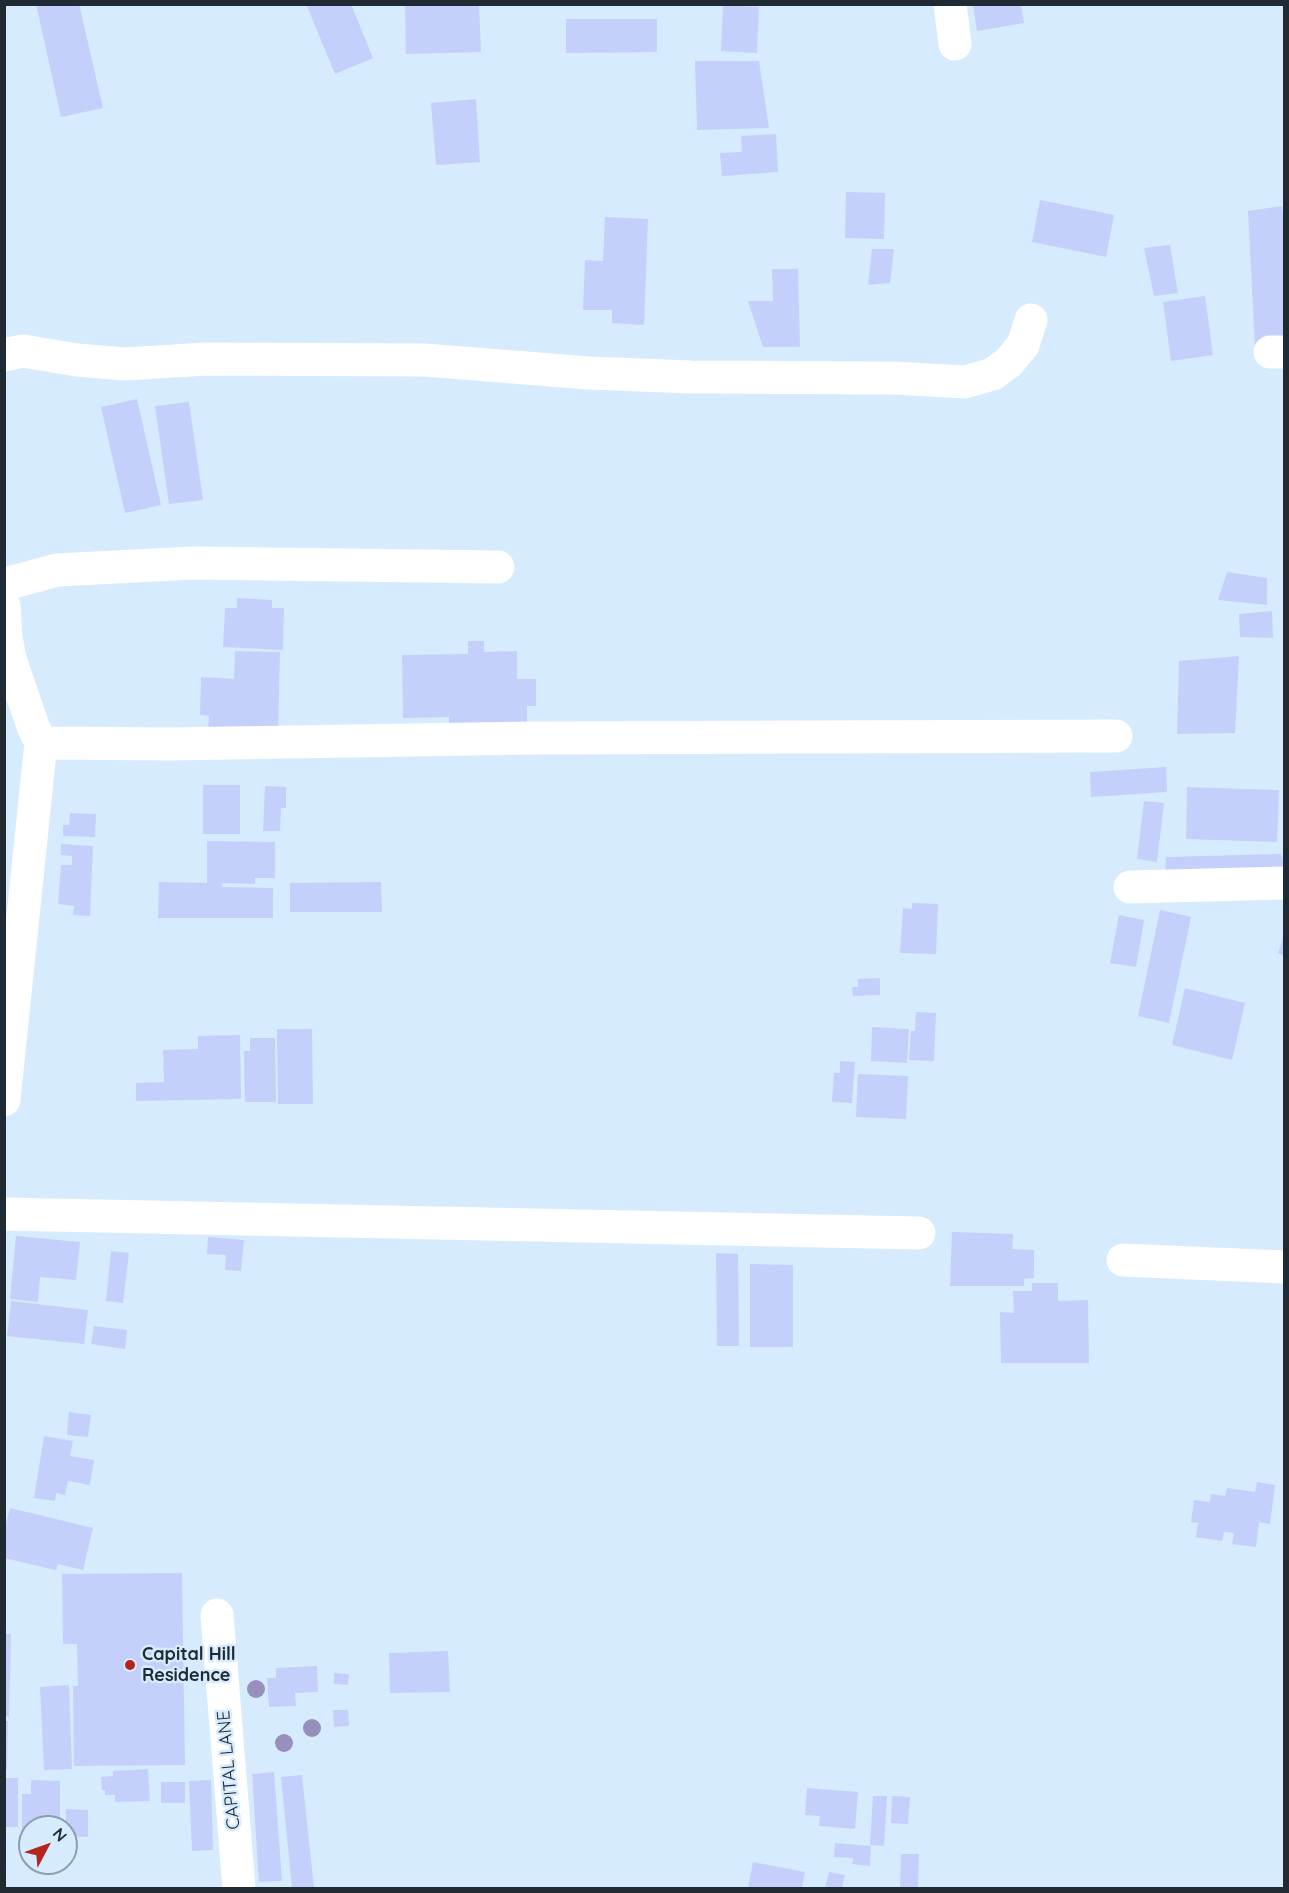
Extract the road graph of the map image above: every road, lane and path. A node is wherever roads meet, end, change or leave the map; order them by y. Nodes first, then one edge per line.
1 (950, 4) edge
2 (955, 44) dead end
3 (1030, 320) dead end
4 (4, 355) edge
5 (498, 567) dead end
6 (4, 583) edge
7 (4, 606) edge
8 (7, 659) edge
9 (1116, 736) dead end
10 (41, 742) junction
11 (1284, 883) edge
12 (1130, 887) dead end
13 (4, 1100) edge
14 (4, 1214) edge
15 (919, 1233) dead end
16 (1123, 1260) dead end
17 (1284, 1267) edge
18 (217, 1615) dead end
19 (239, 1888) edge

1 - 2 street
3 - 4 street
5 - 6 street
7 - 8 street
8 - 10 street
9 - 10 street
10 - 13 street
11 - 12 street
14 - 15 street
16 - 17 street
18 - 19 street, CAPITAL LANE

